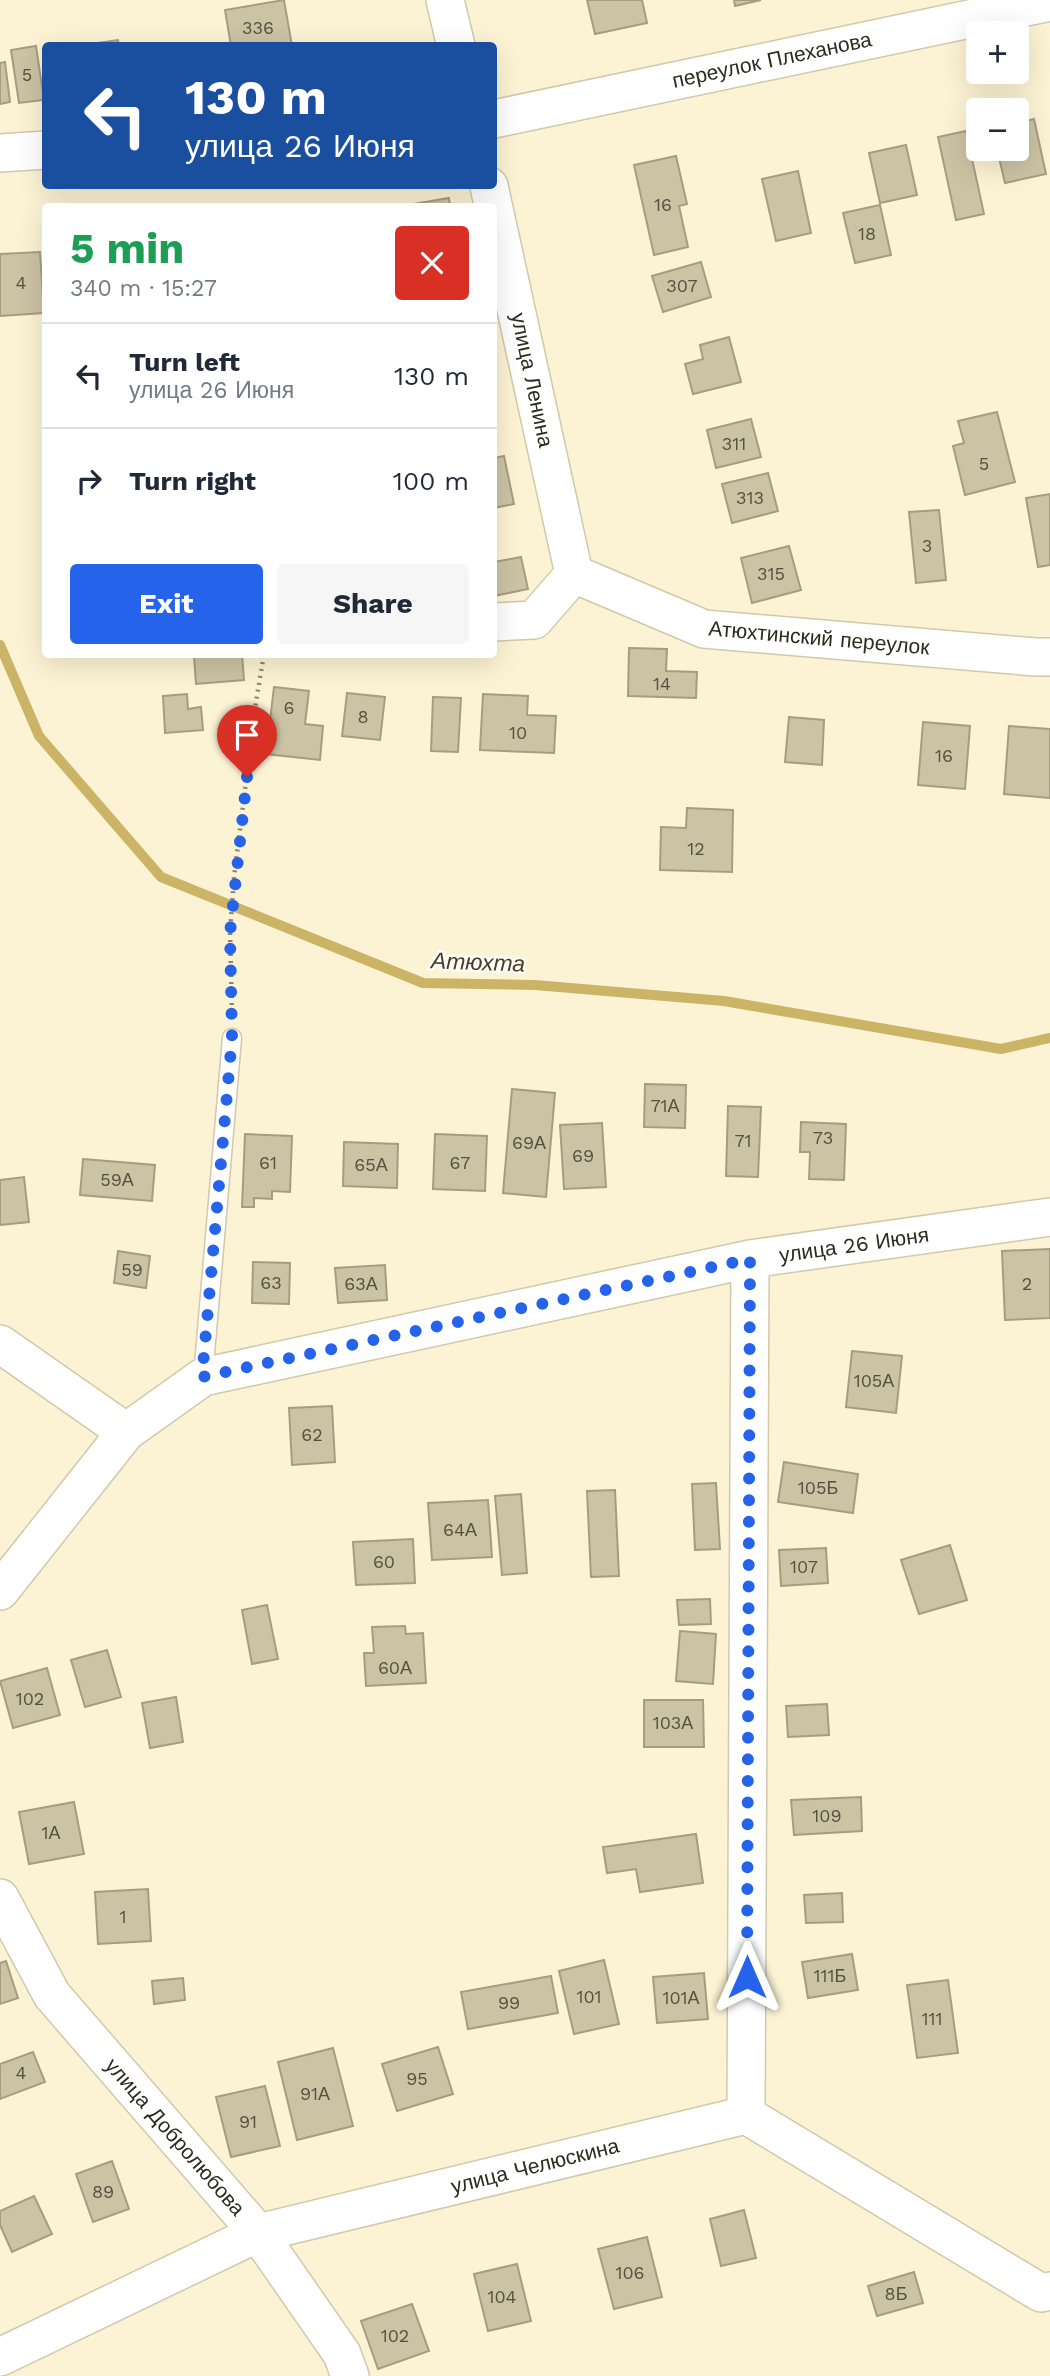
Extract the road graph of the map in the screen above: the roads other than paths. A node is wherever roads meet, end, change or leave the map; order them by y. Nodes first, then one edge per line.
1 (444, 0) edge
2 (1050, 2) edge
3 (455, 42) edge
4 (497, 118) edge
5 (42, 150) edge
6 (0, 153) edge
7 (497, 223) edge
8 (574, 574) junction
9 (497, 622) edge
10 (1050, 657) edge
11 (232, 1038) road end
12 (1050, 1217) edge
13 (750, 1259) junction
14 (0, 1344) edge
15 (202, 1377) junction
16 (127, 1432) junction
17 (0, 1591) edge
18 (0, 1898) edge
19 (747, 2115) junction
20 (258, 2233) junction
21 (1050, 2291) edge
22 (0, 2357) edge
23 (351, 2376) edge

1 - 3 street
2 - 4 street, переулок Плеханова
5 - 6 street
7 - 8 street, улица Ленина
8 - 9 street
8 - 10 street, Атюхтинский переулок
11 - 15 lane
12 - 13 street, улица 26 Июня
13 - 15 street, улица 26 Июня
13 - 19 street
14 - 16 street
15 - 16 street, улица 26 Июня
16 - 17 street, улица 26 Июня
18 - 20 street, улица Добролюбова
19 - 20 street, улица Челюскина
19 - 21 street
20 - 22 street, улица Челюскина
20 - 23 street, улица Добролюбова

